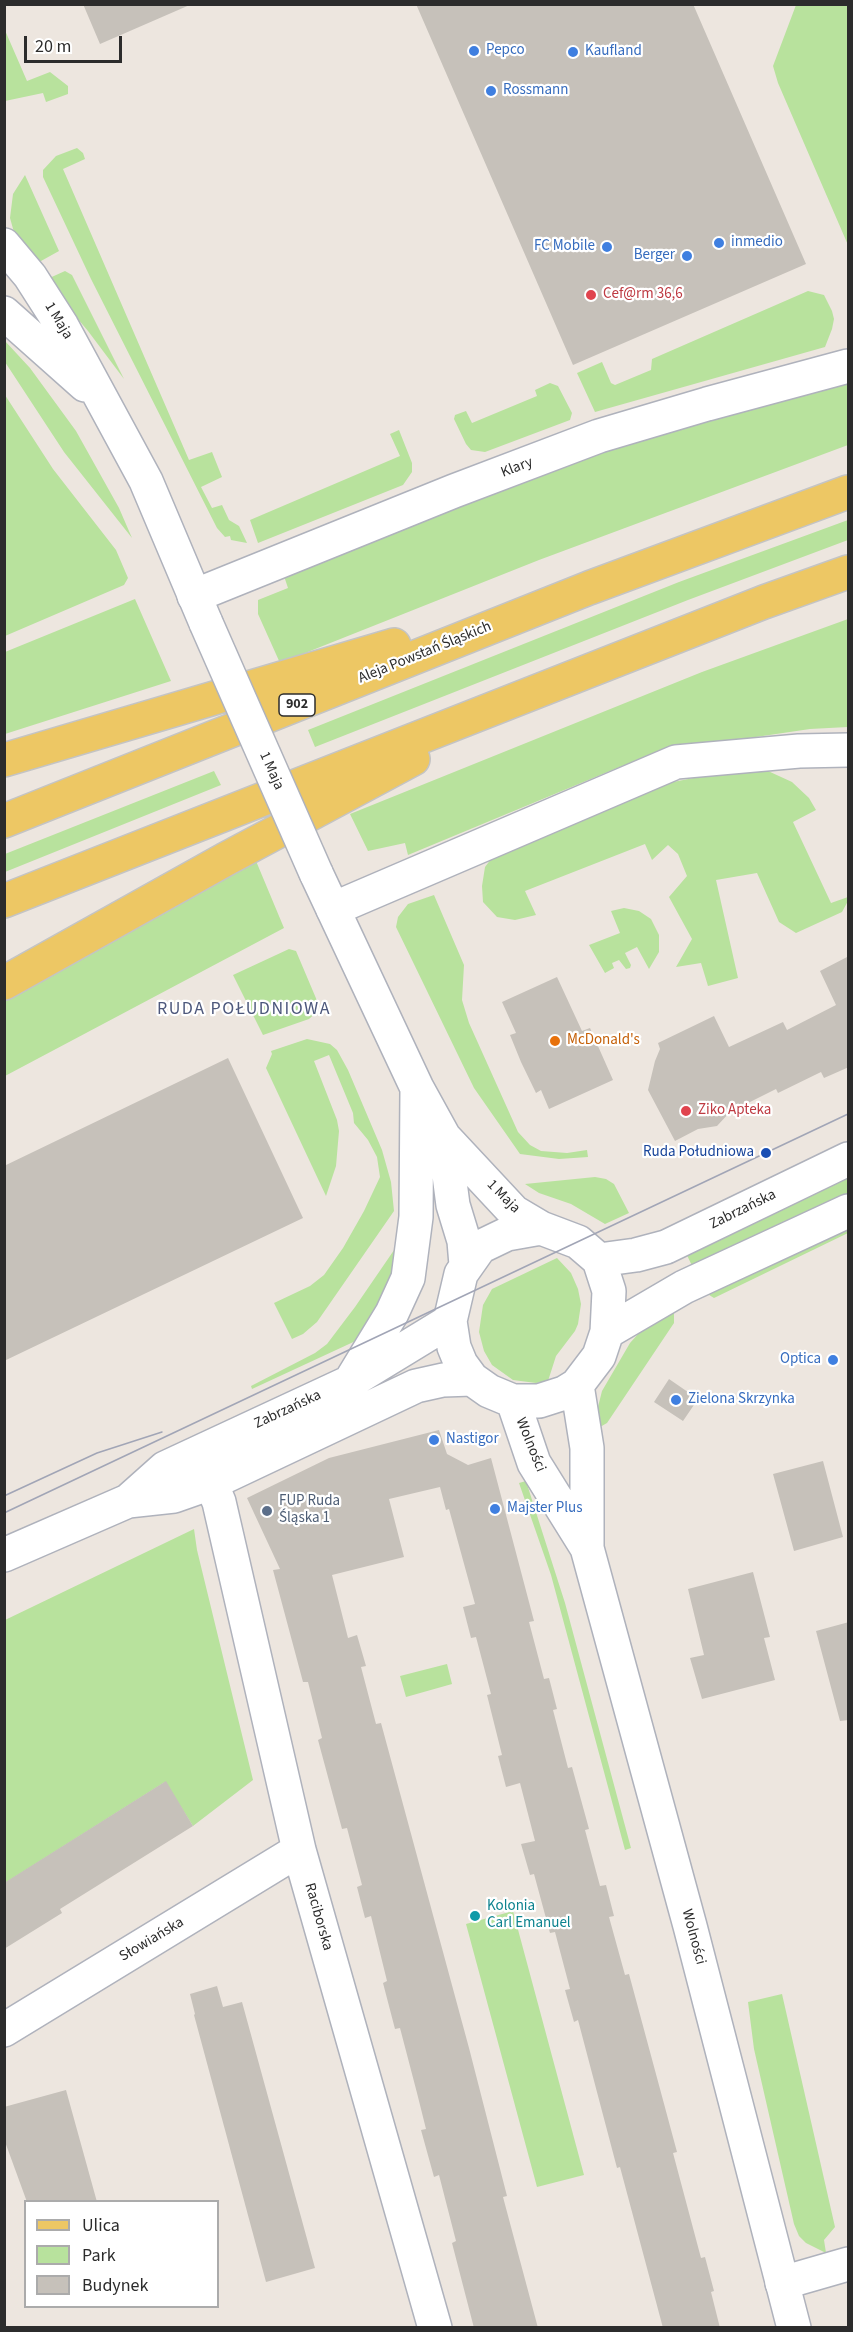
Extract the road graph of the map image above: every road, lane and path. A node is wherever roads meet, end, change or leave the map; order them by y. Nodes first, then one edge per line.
1 (4, 244) edge
2 (4, 313) edge
3 (849, 366) edge
4 (104, 402) junction
5 (849, 492) edge
6 (849, 572) edge
7 (589, 588) junction
8 (200, 610) junction
9 (546, 688) junction
10 (849, 750) edge
11 (4, 760) edge
12 (4, 821) edge
13 (4, 901) edge
14 (333, 909) junction
15 (4, 983) edge
16 (417, 1088) junction
17 (444, 1137) junction
18 (849, 1160) edge
19 (849, 1211) edge
20 (541, 1228) junction
21 (599, 1260) junction
22 (466, 1266) junction
23 (450, 1321) junction
24 (608, 1332) junction
25 (472, 1379) junction
26 (350, 1382) junction
27 (577, 1386) junction
28 (513, 1401) junction
29 (215, 1493) junction
30 (128, 1501) junction
31 (587, 1548) junction
32 (4, 1555) edge
33 (299, 1850) junction
34 (4, 2030) edge
35 (849, 2264) edge
36 (782, 2283) junction
37 (435, 2328) edge
38 (794, 2328) edge

1 - 4 street, 1 Maja
2 - 4 street, 1 Maja
3 - 8 street, Klary
4 - 8 street, 1 Maja
5 - 7 main road, Aleja Powstań Śląskich / 902
6 - 9 main road
7 - 11 main road
7 - 12 main road, Aleja Powstań Śląskich / 902
8 - 14 street, 1 Maja, bridge
9 - 13 main road
9 - 15 main road
10 - 14 street
14 - 16 street, 1 Maja
16 - 17 street, 1 Maja
16 - 26 street
17 - 20 street, 1 Maja
17 - 22 street, 1 Maja
18 - 21 street, Zabrzańska
19 - 24 street
20 - 21 street
20 - 22 street
21 - 24 street
22 - 23 street
23 - 25 street
23 - 26 street, Zabrzańska
24 - 27 street
25 - 28 street
25 - 29 street, Zabrzańska
26 - 30 street, Zabrzańska
27 - 28 street
27 - 31 street, Wolności
28 - 31 street, Wolności
29 - 30 street, Zabrzańska
29 - 33 street, Raciborska
30 - 32 street, Zabrzańska
31 - 36 street, Wolności
33 - 34 street, Słowiańska
33 - 37 street, Raciborska
35 - 36 street
36 - 38 street, Wolności

